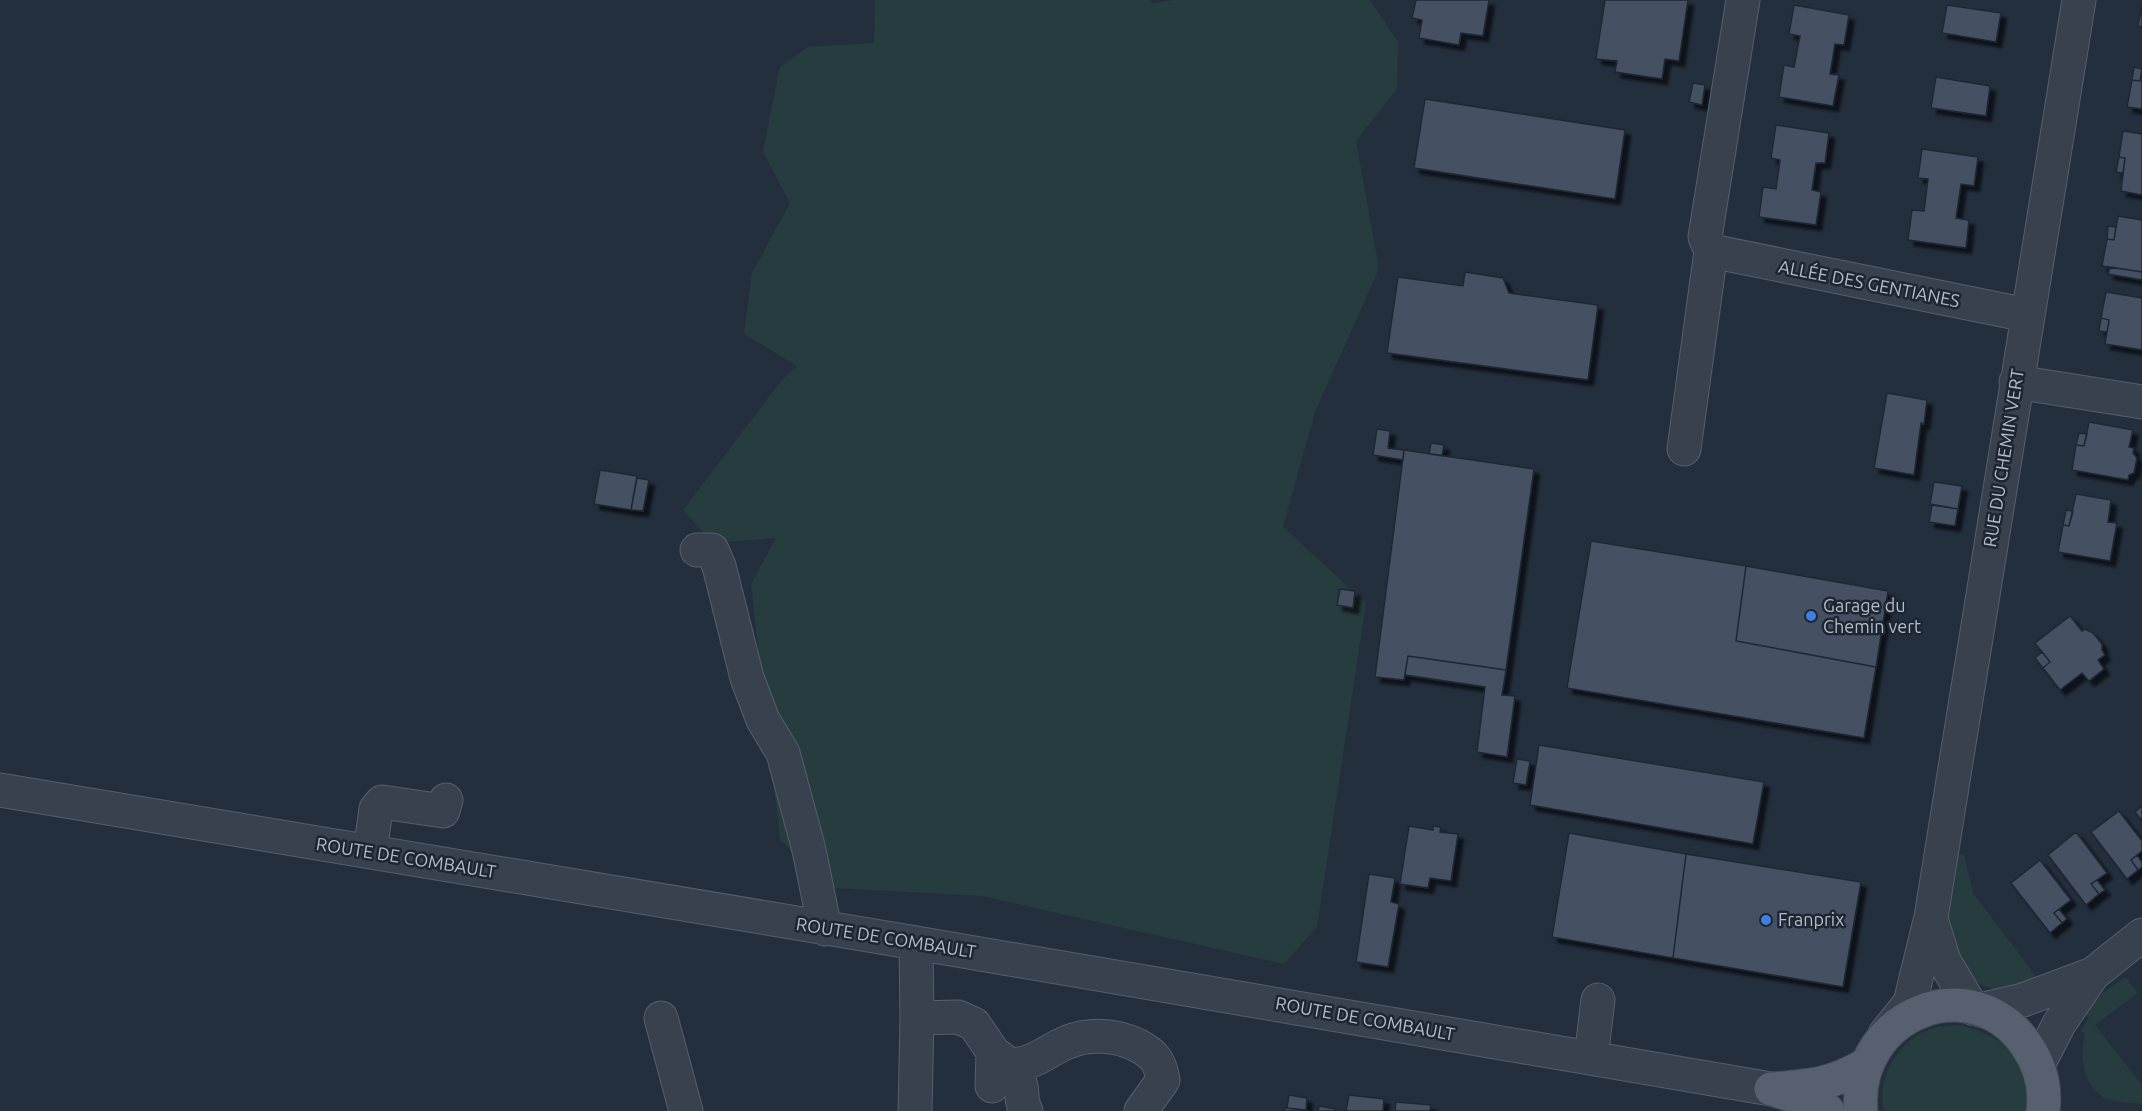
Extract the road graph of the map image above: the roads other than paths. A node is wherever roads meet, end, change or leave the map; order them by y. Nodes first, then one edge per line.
1 (1743, 0) edge
2 (2079, 0) edge
3 (1712, 251) junction
4 (2027, 315) junction
5 (2016, 382) junction
6 (2142, 402) edge
7 (1684, 449) dead end
8 (697, 550) dead end
9 (0, 790) edge
10 (446, 800) dead end
11 (370, 852) junction
12 (1931, 917) junction
13 (825, 929) junction
14 (2142, 935) edge
15 (916, 943) junction
16 (2093, 974) junction
17 (1598, 1000) dead end
18 (1976, 1009) junction
19 (661, 1018) dead end
20 (917, 1018) junction
21 (1883, 1036) junction
22 (1591, 1058) junction
23 (1865, 1065) junction
24 (998, 1067) junction
25 (2041, 1088) edge
26 (1771, 1089) junction
27 (686, 1111) edge
28 (915, 1111) edge
29 (1026, 1111) edge
30 (1141, 1111) edge
31 (1828, 1111) edge
32 (1861, 1111) edge
33 (2071, 1111) edge

1 - 3 street
2 - 4 street, RUE DU CHEMIN VERT
3 - 4 street, ALLÉE DES GENTIANES
3 - 7 street
4 - 5 street, RUE DU CHEMIN VERT
5 - 6 street
5 - 12 street, RUE DU CHEMIN VERT
8 - 13 street
9 - 11 street, ROUTE DE COMBAULT
10 - 11 street
11 - 13 street, ROUTE DE COMBAULT
12 - 18 street, RUE DU CHEMIN VERT
12 - 21 street, RUE DU CHEMIN VERT
13 - 15 street, ROUTE DE COMBAULT
14 - 16 street
15 - 20 street
15 - 22 street, ROUTE DE COMBAULT
16 - 18 street
16 - 25 street
17 - 22 street
18 - 21 main road
18 - 25 main road
19 - 27 street
20 - 24 street
20 - 28 street
21 - 23 main road
22 - 26 street, ROUTE DE COMBAULT
23 - 26 main road, ROUTE DE COMBAULT
23 - 32 main road
24 - 29 street
24 - 30 street
25 - 33 main road
26 - 31 main road, ROUTE DE COMBAULT

